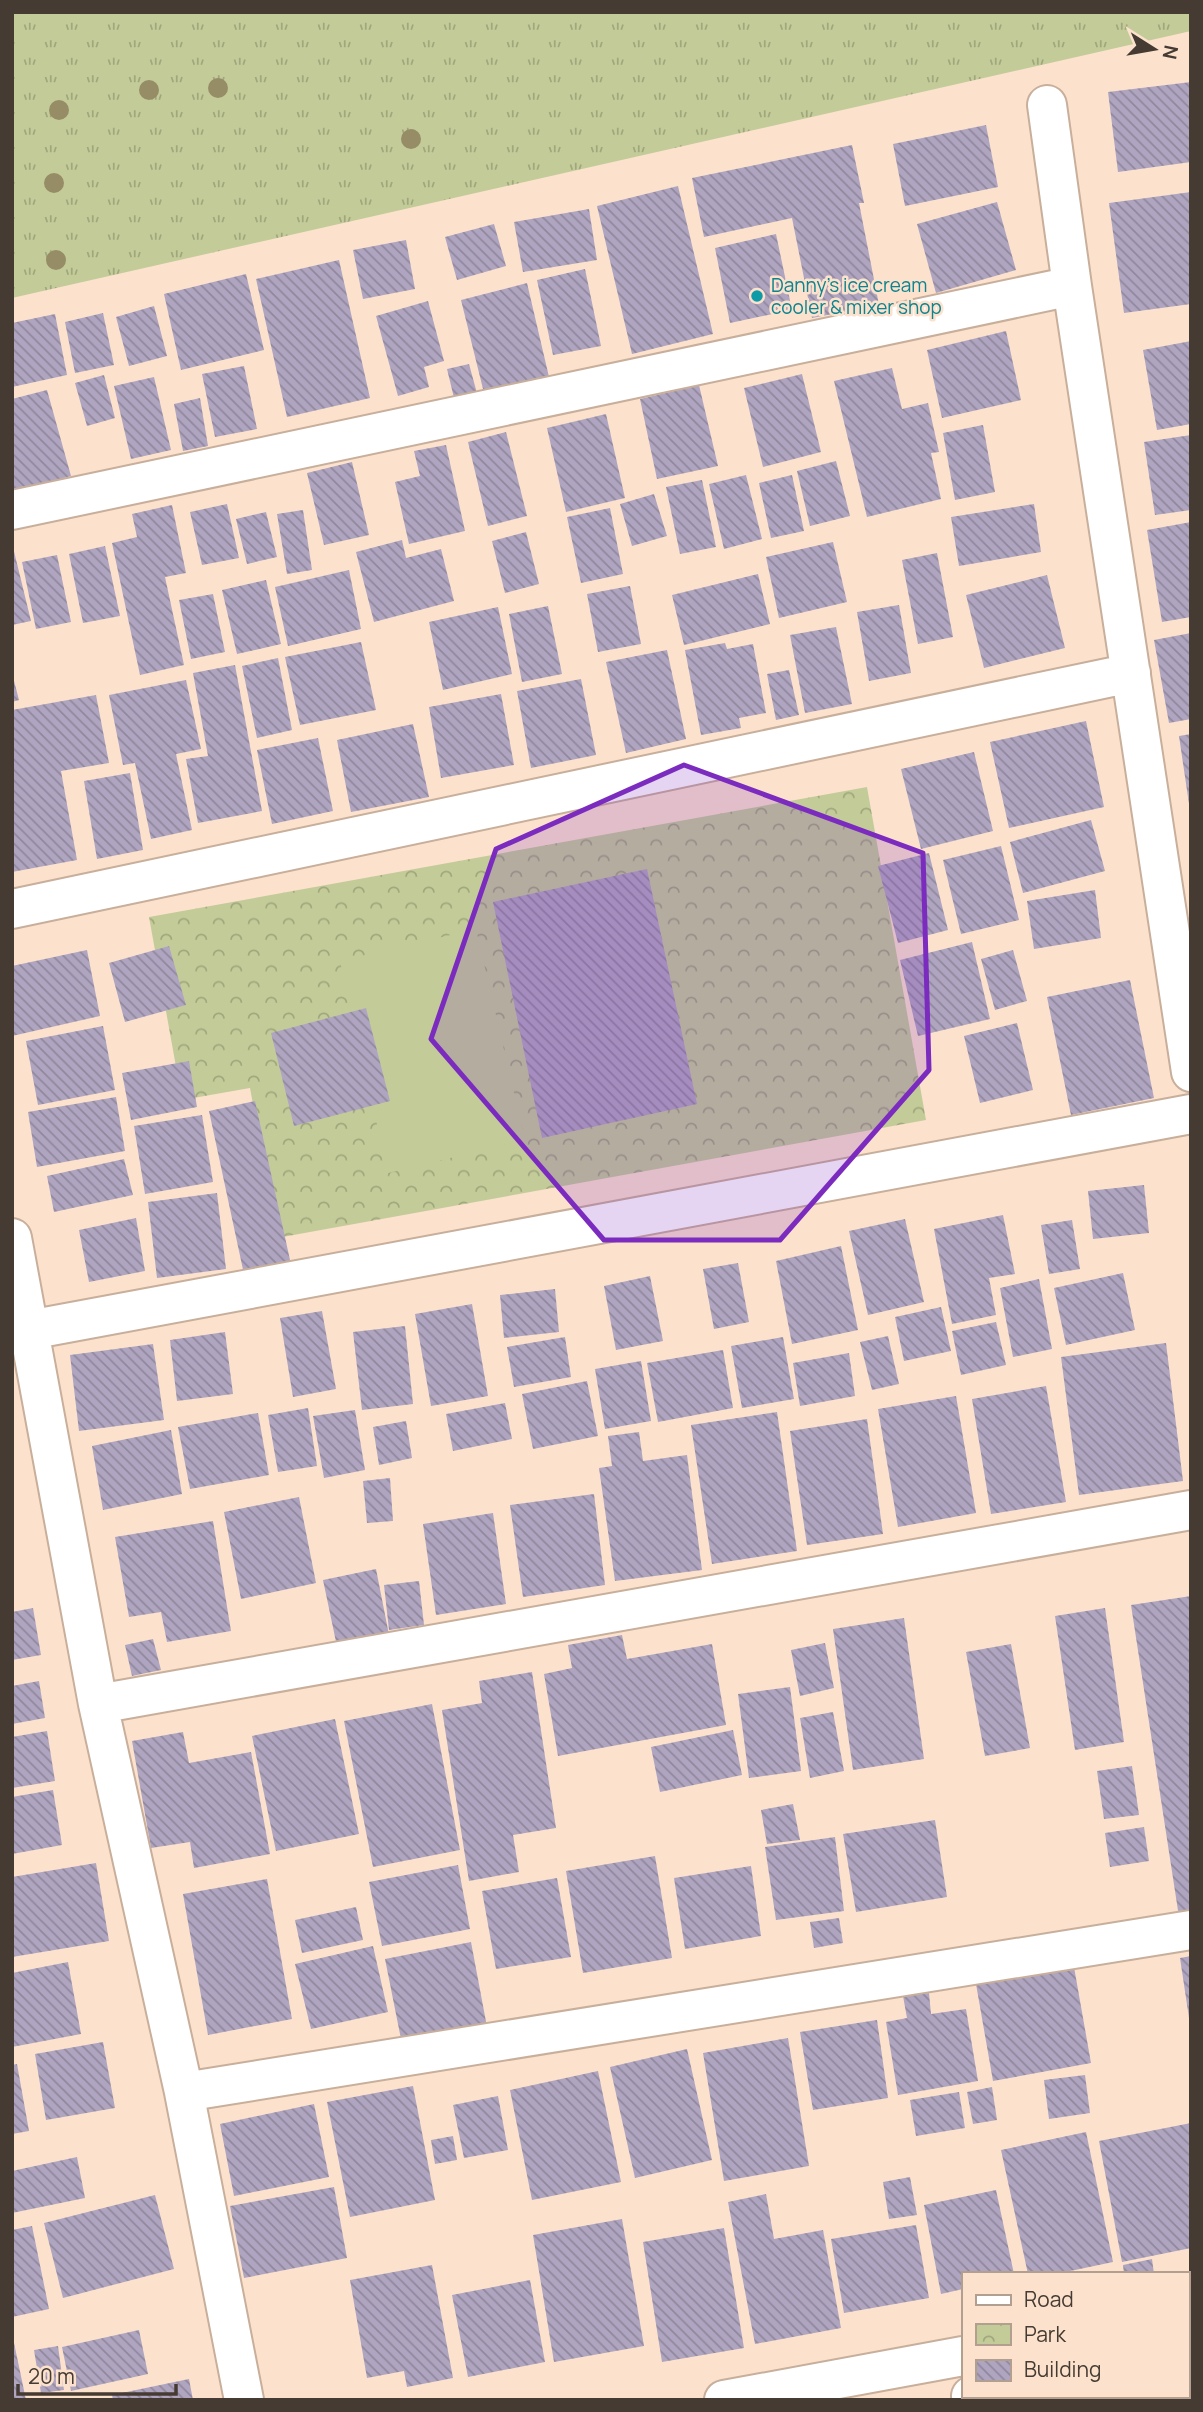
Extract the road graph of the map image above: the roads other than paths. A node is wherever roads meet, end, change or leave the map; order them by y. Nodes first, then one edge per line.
1 (1047, 105) dead end
2 (1072, 286) junction
3 (12, 510) edge
4 (1131, 673) junction
5 (12, 909) edge
6 (1191, 1072) edge
7 (1191, 1114) edge
8 (12, 1238) edge
9 (29, 1330) junction
10 (1191, 1510) edge
11 (98, 1704) junction
12 (1191, 1930) edge
13 (184, 2092) junction
14 (962, 2356) edge
15 (244, 2400) edge
16 (724, 2400) edge

1 - 2 street
2 - 3 street
2 - 4 street
4 - 5 street
4 - 6 street
7 - 9 street
8 - 9 street
9 - 11 street
10 - 11 street
11 - 13 street
12 - 13 street
13 - 15 street
14 - 16 street

